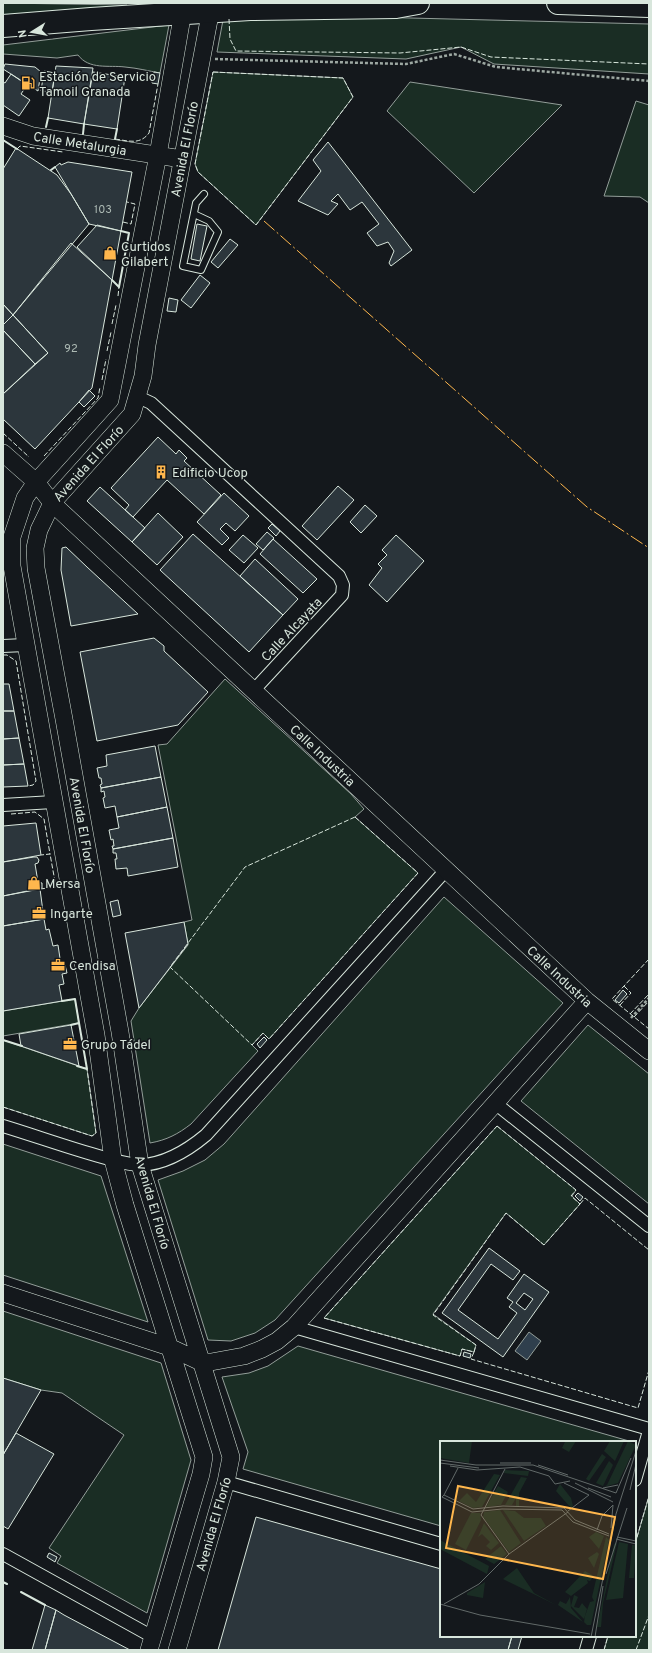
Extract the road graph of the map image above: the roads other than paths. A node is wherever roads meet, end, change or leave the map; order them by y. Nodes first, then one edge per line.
1 (418, 3) edge
2 (558, 3) edge
3 (649, 6) edge
4 (91, 18) junction
5 (209, 20) dead end
6 (181, 23) dead end
7 (3, 26) edge
8 (3, 38) edge
9 (3, 126) edge
10 (158, 155) junction
11 (182, 159) junction
12 (204, 194) dead end
13 (194, 214) junction
14 (113, 392) junction
15 (138, 397) junction
16 (3, 453) edge
17 (36, 482) junction
18 (52, 503) junction
19 (50, 642) junction
20 (25, 644) junction
21 (3, 646) edge
22 (254, 690) junction
23 (79, 798) junction
24 (53, 802) junction
25 (3, 805) edge
26 (446, 870) junction
27 (587, 1001) junction
28 (649, 1051) edge
29 (495, 1103) junction
30 (3, 1126) edge
31 (113, 1160) junction
32 (140, 1165) junction
33 (649, 1226) edge
34 (3, 1293) edge
35 (294, 1327) junction
36 (169, 1348) junction
37 (201, 1362) junction
38 (649, 1430) edge
39 (201, 1474) junction
40 (636, 1476) edge
41 (226, 1482) junction
42 (440, 1544) edge
43 (3, 1554) edge
44 (590, 1637) edge
45 (151, 1643) edge
46 (178, 1647) edge
47 (586, 1650) edge

1 - 4 highway
2 - 3 highway
4 - 7 highway
4 - 8 highway
5 - 11 main road, Avenida El Florío
6 - 10 main road, Avenida El Florío
9 - 10 main road, Calle Metalurgia
10 - 11 main road, Calle Metalurgia
10 - 14 main road, Avenida El Florío
11 - 15 main road, Avenida El Florío
12 - 13 lane
13 - 13 lane
14 - 15 main road
14 - 17 main road, Avenida El Florío
15 - 18 main road, Avenida El Florío
15 - 22 street, Calle Alcayata
16 - 17 main road, Calle Industria
17 - 18 main road, Calle Industria
17 - 20 main road, Avenida El Florío
18 - 19 main road, Avenida El Florío
18 - 22 main road, Calle Industria
19 - 20 main road
19 - 23 main road, Avenida El Florío
20 - 21 street
20 - 24 main road, Avenida El Florío
22 - 26 main road, Calle Industria
23 - 24 main road
23 - 32 main road, Avenida El Florío
24 - 25 street
24 - 31 main road, Avenida El Florío
26 - 27 main road, Calle Industria
26 - 32 street
27 - 28 main road, Calle Industria
27 - 29 main road
29 - 33 street
29 - 35 main road
30 - 31 street
31 - 32 street
31 - 36 main road, Avenida El Florío
32 - 37 main road, Avenida El Florío
34 - 36 main road
35 - 37 main road
35 - 38 street
36 - 37 main road
36 - 39 main road, Avenida El Florío
37 - 41 main road, Avenida El Florío
38 - 40 street
39 - 41 main road
39 - 45 main road, Avenida El Florío
41 - 42 street
41 - 46 main road, Avenida El Florío
43 - 45 street
44 - 47 street
45 - 46 main road

